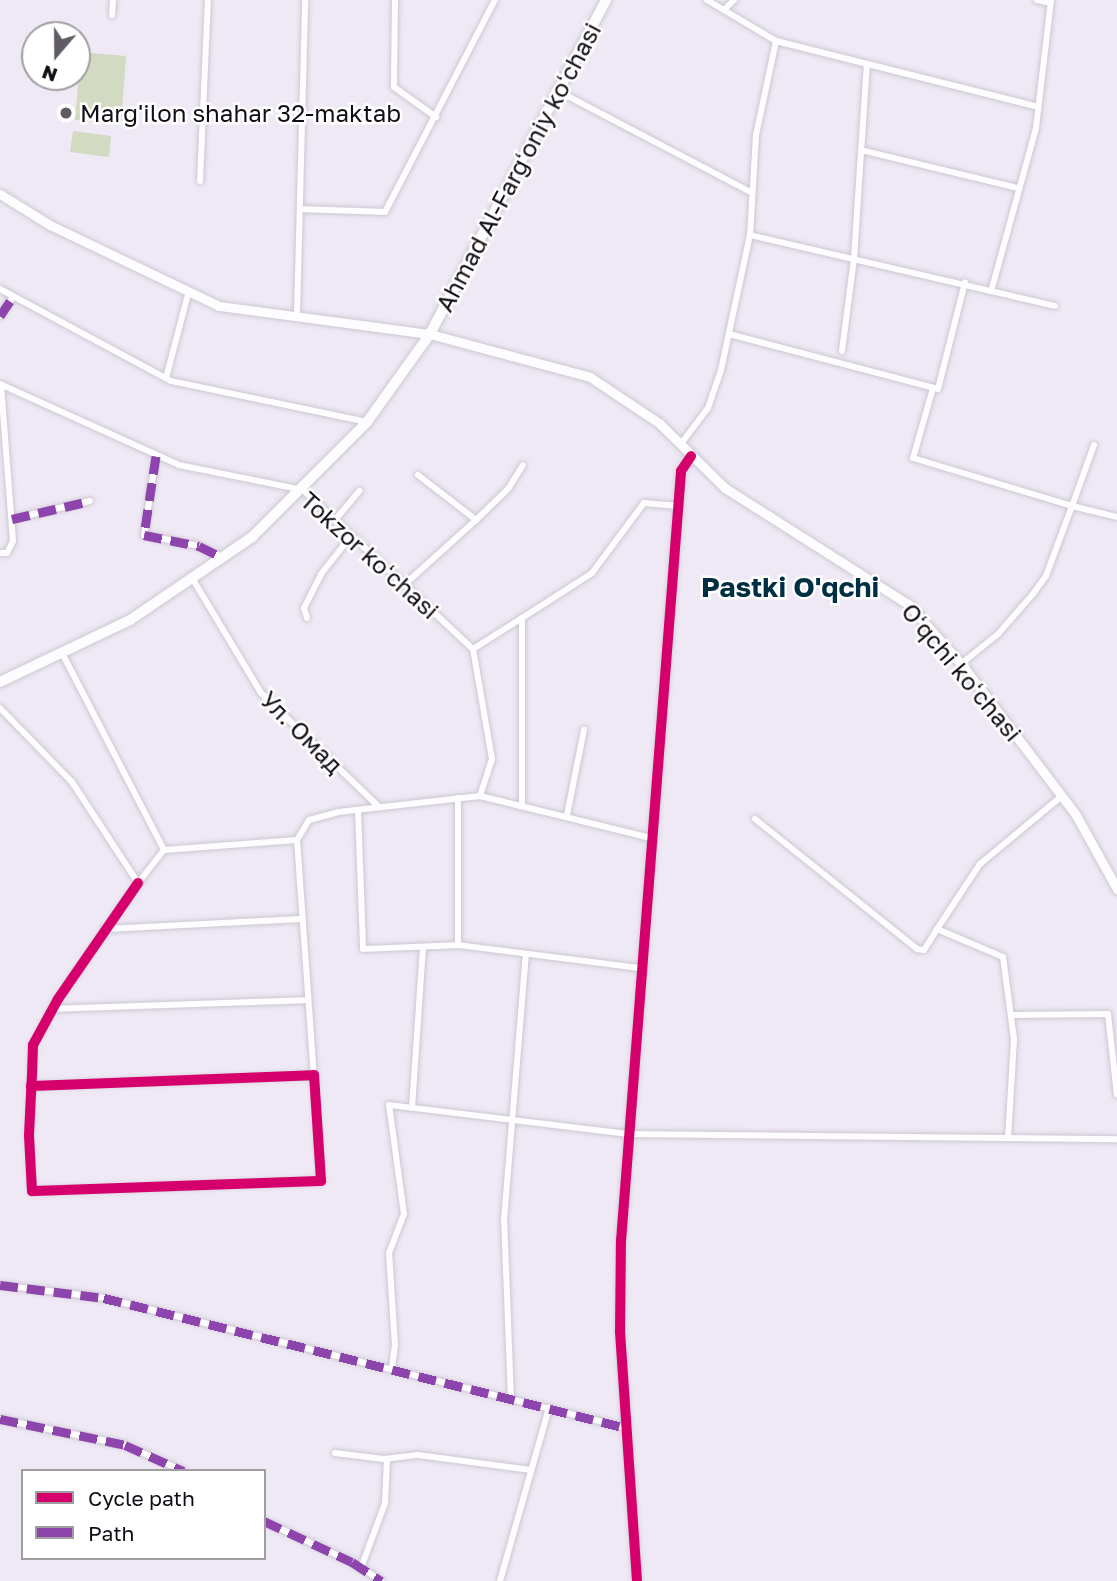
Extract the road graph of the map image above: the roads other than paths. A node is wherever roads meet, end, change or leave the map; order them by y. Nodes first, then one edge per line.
1 (113, 0) edge
2 (208, 0) edge
3 (305, 0) edge
4 (395, 0) edge
5 (495, 0) edge
6 (606, 0) edge
7 (706, 0) edge
8 (734, 0) edge
9 (1037, 0) edge
10 (1051, 2) edge
11 (724, 10) junction
12 (112, 15) dead end
13 (776, 41) junction
14 (867, 64) junction
15 (558, 91) junction
16 (1038, 107) junction
17 (436, 117) junction
18 (861, 150) junction
19 (200, 181) dead end
20 (1018, 188) junction
21 (752, 193) junction
22 (0, 194) edge
23 (301, 209) junction
24 (750, 235) junction
25 (854, 258) junction
26 (965, 282) junction
27 (992, 288) junction
28 (0, 289) edge
29 (188, 294) junction
30 (13, 297) junction
31 (1055, 306) dead end
32 (297, 314) junction
33 (0, 316) edge
34 (429, 334) junction
35 (729, 334) junction
36 (842, 351) dead end
37 (166, 378) junction
38 (1, 384) edge
39 (933, 388) junction
40 (367, 422) junction
41 (680, 445) junction
42 (1094, 445) dead end
43 (156, 456) junction
44 (691, 456) junction
45 (523, 465) dead end
46 (418, 475) dead end
47 (303, 490) junction
48 (359, 491) dead end
49 (90, 502) dead end
50 (678, 506) junction
51 (1072, 506) junction
52 (1117, 517) edge
53 (12, 519) junction
54 (335, 520) junction
55 (476, 520) junction
56 (351, 536) junction
57 (0, 553) edge
58 (222, 557) junction
59 (192, 578) junction
60 (404, 585) junction
61 (307, 618) dead end
62 (522, 618) junction
63 (473, 649) junction
64 (62, 653) junction
65 (961, 664) junction
66 (0, 682) edge
67 (0, 709) edge
68 (583, 730) dead end
69 (480, 796) junction
70 (1062, 796) junction
71 (458, 798) junction
72 (522, 803) junction
73 (379, 807) junction
74 (358, 810) junction
75 (567, 815) junction
76 (754, 819) dead end
77 (650, 838) junction
78 (297, 840) junction
79 (164, 850) junction
80 (138, 883) junction
81 (1116, 886) edge
82 (303, 919) junction
83 (104, 929) junction
84 (937, 929) junction
85 (458, 945) junction
86 (424, 948) junction
87 (526, 954) junction
88 (641, 968) junction
89 (308, 1000) junction
90 (53, 1009) junction
91 (1013, 1015) junction
92 (314, 1075) junction
93 (31, 1086) junction
94 (1117, 1095) edge
95 (412, 1108) junction
96 (512, 1120) junction
97 (629, 1134) junction
98 (1008, 1138) junction
99 (1117, 1139) edge
100 (0, 1285) edge
101 (392, 1369) junction
102 (511, 1399) junction
103 (549, 1408) junction
104 (0, 1419) edge
105 (627, 1428) junction
106 (335, 1453) dead end
107 (387, 1459) junction
108 (179, 1469) edge
109 (531, 1470) junction
110 (266, 1522) edge
111 (361, 1568) junction
112 (376, 1580) edge
113 (500, 1581) edge
114 (637, 1581) edge

1 - 12 street
2 - 19 street
3 - 23 street
4 - 17 street
5 - 17 street
6 - 15 main road, Ahmad Al-Fargʻoniy koʻchasi
7 - 11 street
8 - 11 street
9 - 10 street
10 - 16 street
11 - 13 street
13 - 14 street
13 - 21 street
14 - 16 street
14 - 18 street
15 - 21 street
15 - 34 main road, Ahmad Al-Fargʻoniy koʻchasi
16 - 20 street
17 - 23 street
18 - 20 street
18 - 25 street
20 - 27 street
21 - 24 street
22 - 29 main road, Oʻqchi koʻchasi
23 - 32 street
24 - 25 street
24 - 35 street
25 - 26 street
25 - 36 street
26 - 27 street
26 - 39 street
27 - 31 street
28 - 30 street
29 - 32 main road, Oʻqchi koʻchasi
29 - 37 street
30 - 33 street
30 - 37 street
32 - 34 main road, Oʻqchi koʻchasi
34 - 40 main road, Ahmad Al-Fargʻoniy koʻchasi
34 - 41 main road, Oʻqchi koʻchasi
35 - 39 street
35 - 41 street
37 - 40 street
38 - 43 street, Tokzor koʻchasi
38 - 53 street
39 - 51 street
40 - 47 main road, Ahmad Al-Fargʻoniy koʻchasi
41 - 44 main road, Oʻqchi koʻchasi
42 - 51 street
43 - 47 street, Tokzor koʻchasi
43 - 58 street
44 - 50 street
44 - 65 main road, Oʻqchi koʻchasi
45 - 55 street
46 - 55 street
47 - 54 street, Tokzor koʻchasi
47 - 58 main road, Ahmad Al-Fargʻoniy koʻchasi
48 - 54 street
49 - 53 street
50 - 62 street
50 - 77 street
51 - 52 street
51 - 65 street
53 - 57 street
54 - 56 street, Tokzor koʻchasi
55 - 60 street
56 - 60 street, Tokzor koʻchasi
56 - 61 street
58 - 59 main road, Ahmad Al-Fargʻoniy koʻchasi
59 - 64 main road, Ahmad Al-Fargʻoniy koʻchasi
59 - 73 street, Ул. Омад
60 - 63 street, Tokzor koʻchasi
62 - 63 street
62 - 72 street
63 - 69 street
64 - 66 main road, Ahmad Al-Fargʻoniy koʻchasi
64 - 79 street
65 - 70 main road, Oʻqchi koʻchasi
67 - 80 street
68 - 75 street
69 - 71 street
69 - 72 street
70 - 81 main road, Oʻqchi koʻchasi
70 - 84 street
71 - 73 street
71 - 85 street
72 - 75 street
73 - 74 street
74 - 78 street
74 - 86 street
75 - 77 street
76 - 84 street
77 - 88 street
78 - 79 street
78 - 82 street
79 - 80 street
80 - 83 street
82 - 83 street
82 - 89 street
83 - 90 street
84 - 91 street
85 - 86 street
85 - 87 street
86 - 95 street
87 - 88 street
87 - 96 street
88 - 97 street
89 - 90 street
89 - 92 street
90 - 93 street
91 - 94 street
91 - 98 street
92 - 93 street
92 - 93 street
95 - 96 street
95 - 101 street
96 - 97 street
96 - 102 street
97 - 98 street
97 - 105 street
98 - 99 street
100 - 101 street
101 - 102 street
102 - 103 street
103 - 105 street
103 - 109 street
104 - 108 street
105 - 114 street
106 - 107 street
107 - 109 street
107 - 111 street
109 - 113 street
110 - 111 street
111 - 112 street

